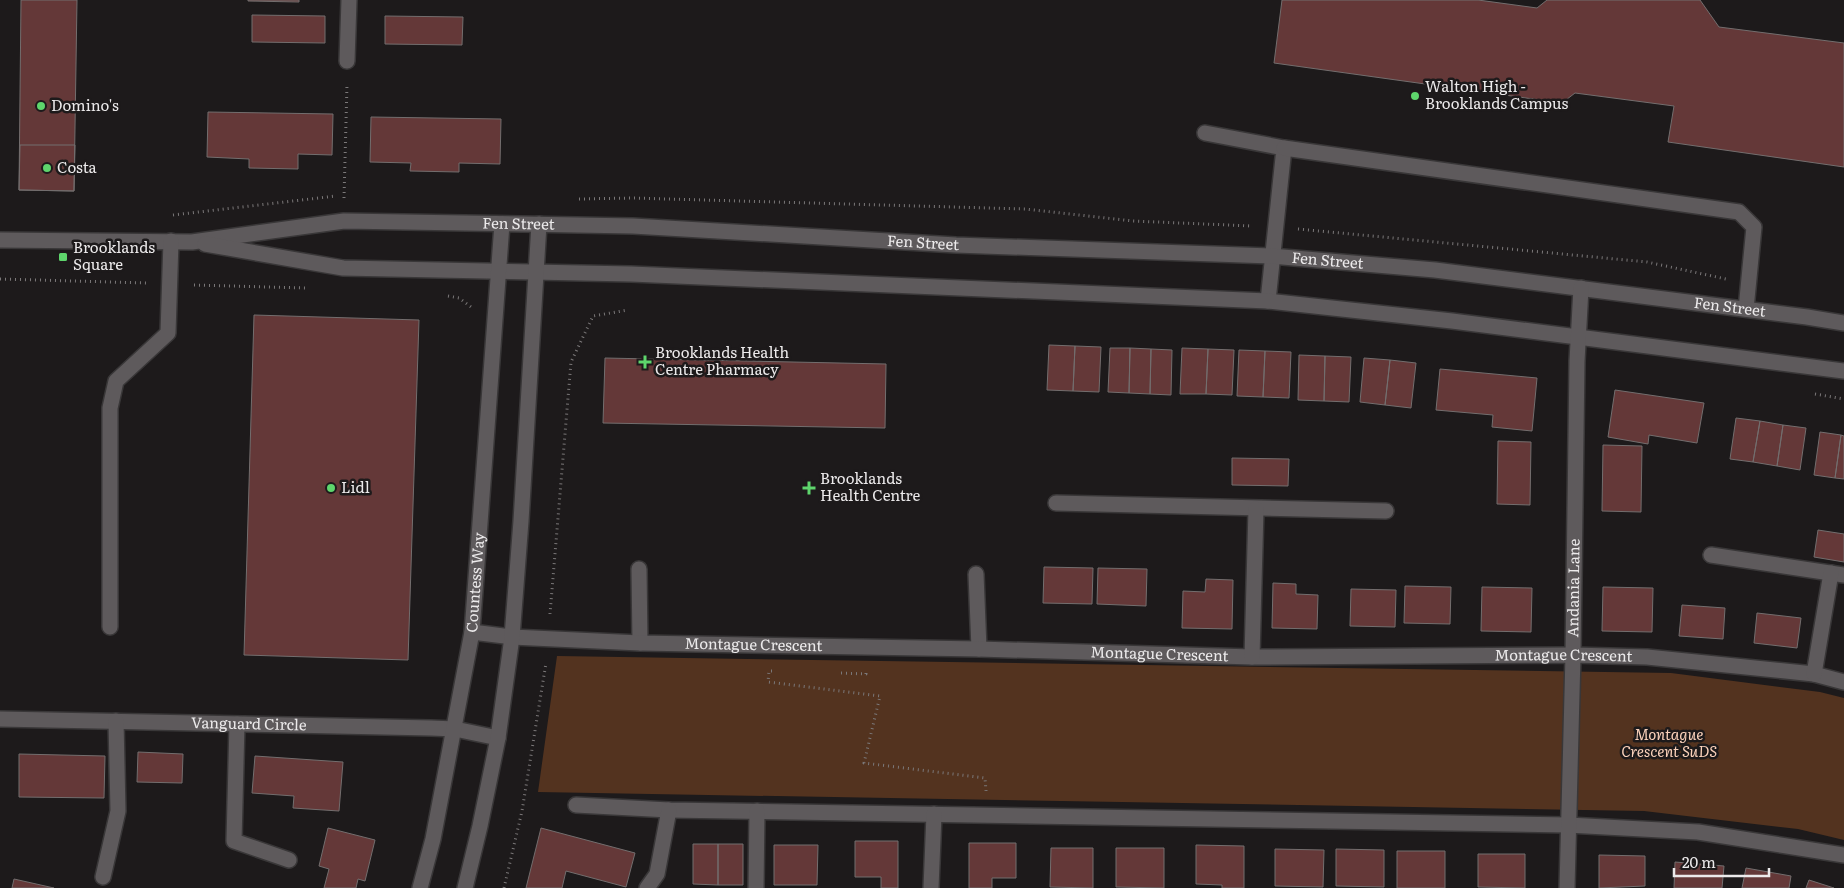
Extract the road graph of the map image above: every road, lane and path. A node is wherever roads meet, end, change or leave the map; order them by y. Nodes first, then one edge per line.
1 (349, 0) edge
2 (348, 61) joint
3 (1205, 133) dead end
4 (1284, 148) junction
5 (344, 221) junction
6 (502, 224) junction
7 (539, 224) junction
8 (0, 240) edge
9 (171, 241) junction
10 (192, 242) junction
11 (1272, 256) junction
12 (500, 271) junction
13 (537, 273) junction
14 (0, 279) edge
15 (169, 284) junction
16 (310, 288) dead end
17 (1581, 288) junction
18 (444, 296) dead end
19 (1268, 301) junction
20 (1746, 309) junction
21 (476, 310) dead end
22 (628, 310) dead end
23 (1844, 324) edge
24 (1578, 336) junction
25 (1844, 371) edge
26 (1056, 503) dead end
27 (1256, 509) junction
28 (1386, 511) dead end
29 (1711, 555) dead end
30 (639, 569) dead end
31 (976, 574) dead end
32 (1838, 574) edge
33 (110, 627) dead end
34 (472, 632) junction
35 (512, 637) junction
36 (549, 638) junction
37 (640, 643) junction
38 (867, 647) junction
39 (979, 649) junction
40 (1573, 655) junction
41 (1252, 657) junction
42 (779, 671) dead end
43 (837, 673) dead end
44 (1814, 674) junction
45 (1844, 682) edge
46 (0, 719) edge
47 (116, 721) junction
48 (237, 724) junction
49 (455, 729) junction
50 (498, 738) junction
51 (576, 804) dead end
52 (670, 810) junction
53 (757, 811) junction
54 (934, 814) junction
55 (986, 815) junction
56 (1568, 825) junction
57 (1844, 855) edge
58 (289, 860) dead end
59 (103, 877) dead end
60 (420, 888) edge
61 (465, 888) edge
62 (504, 888) edge
63 (647, 888) edge
64 (756, 888) edge
65 (931, 888) edge
66 (1567, 888) edge

1 - 2 street
2 - 5 path
3 - 4 street
4 - 11 street
4 - 20 street
5 - 6 street, Fen Street
5 - 10 street, Fen Street
6 - 7 street, Fen Street
6 - 12 street, Countess Way
7 - 11 street, Fen Street
7 - 13 street
8 - 9 street, Fen Street
9 - 10 street, Fen Street
9 - 15 street
10 - 12 street
11 - 17 street, Fen Street
11 - 19 street
12 - 13 street
12 - 34 street, Countess Way
13 - 19 street
13 - 35 street
14 - 15 path
15 - 16 path
15 - 33 street
17 - 20 street, Fen Street
17 - 24 street, Andania Lane
18 - 21 path
19 - 24 street
20 - 23 street, Fen Street
22 - 36 path
24 - 25 street
24 - 40 street, Andania Lane
26 - 27 street
27 - 28 street
27 - 41 street
29 - 32 street
30 - 37 street
31 - 39 street
32 - 44 street
34 - 35 street, Montague Crescent
34 - 49 street, Countess Way
35 - 36 street, Montague Crescent
35 - 50 street
36 - 37 street, Montague Crescent
36 - 62 path
37 - 38 street, Montague Crescent
38 - 39 street, Montague Crescent
38 - 43 path
39 - 41 street, Montague Crescent
40 - 41 street, Montague Crescent
40 - 44 street, Montague Crescent
40 - 56 street, Andania Lane
42 - 55 path
44 - 45 street, Montague Crescent
46 - 47 street, Vanguard Circle
47 - 48 street, Vanguard Circle
47 - 59 street
48 - 49 street, Vanguard Circle
48 - 58 street
49 - 50 street, Vanguard Circle
49 - 60 street, Countess Way
50 - 61 street
51 - 52 street
52 - 53 street
52 - 63 street
53 - 54 street
53 - 64 street
54 - 55 street
54 - 65 street
55 - 56 street
56 - 57 street
56 - 66 street, Andania Lane

